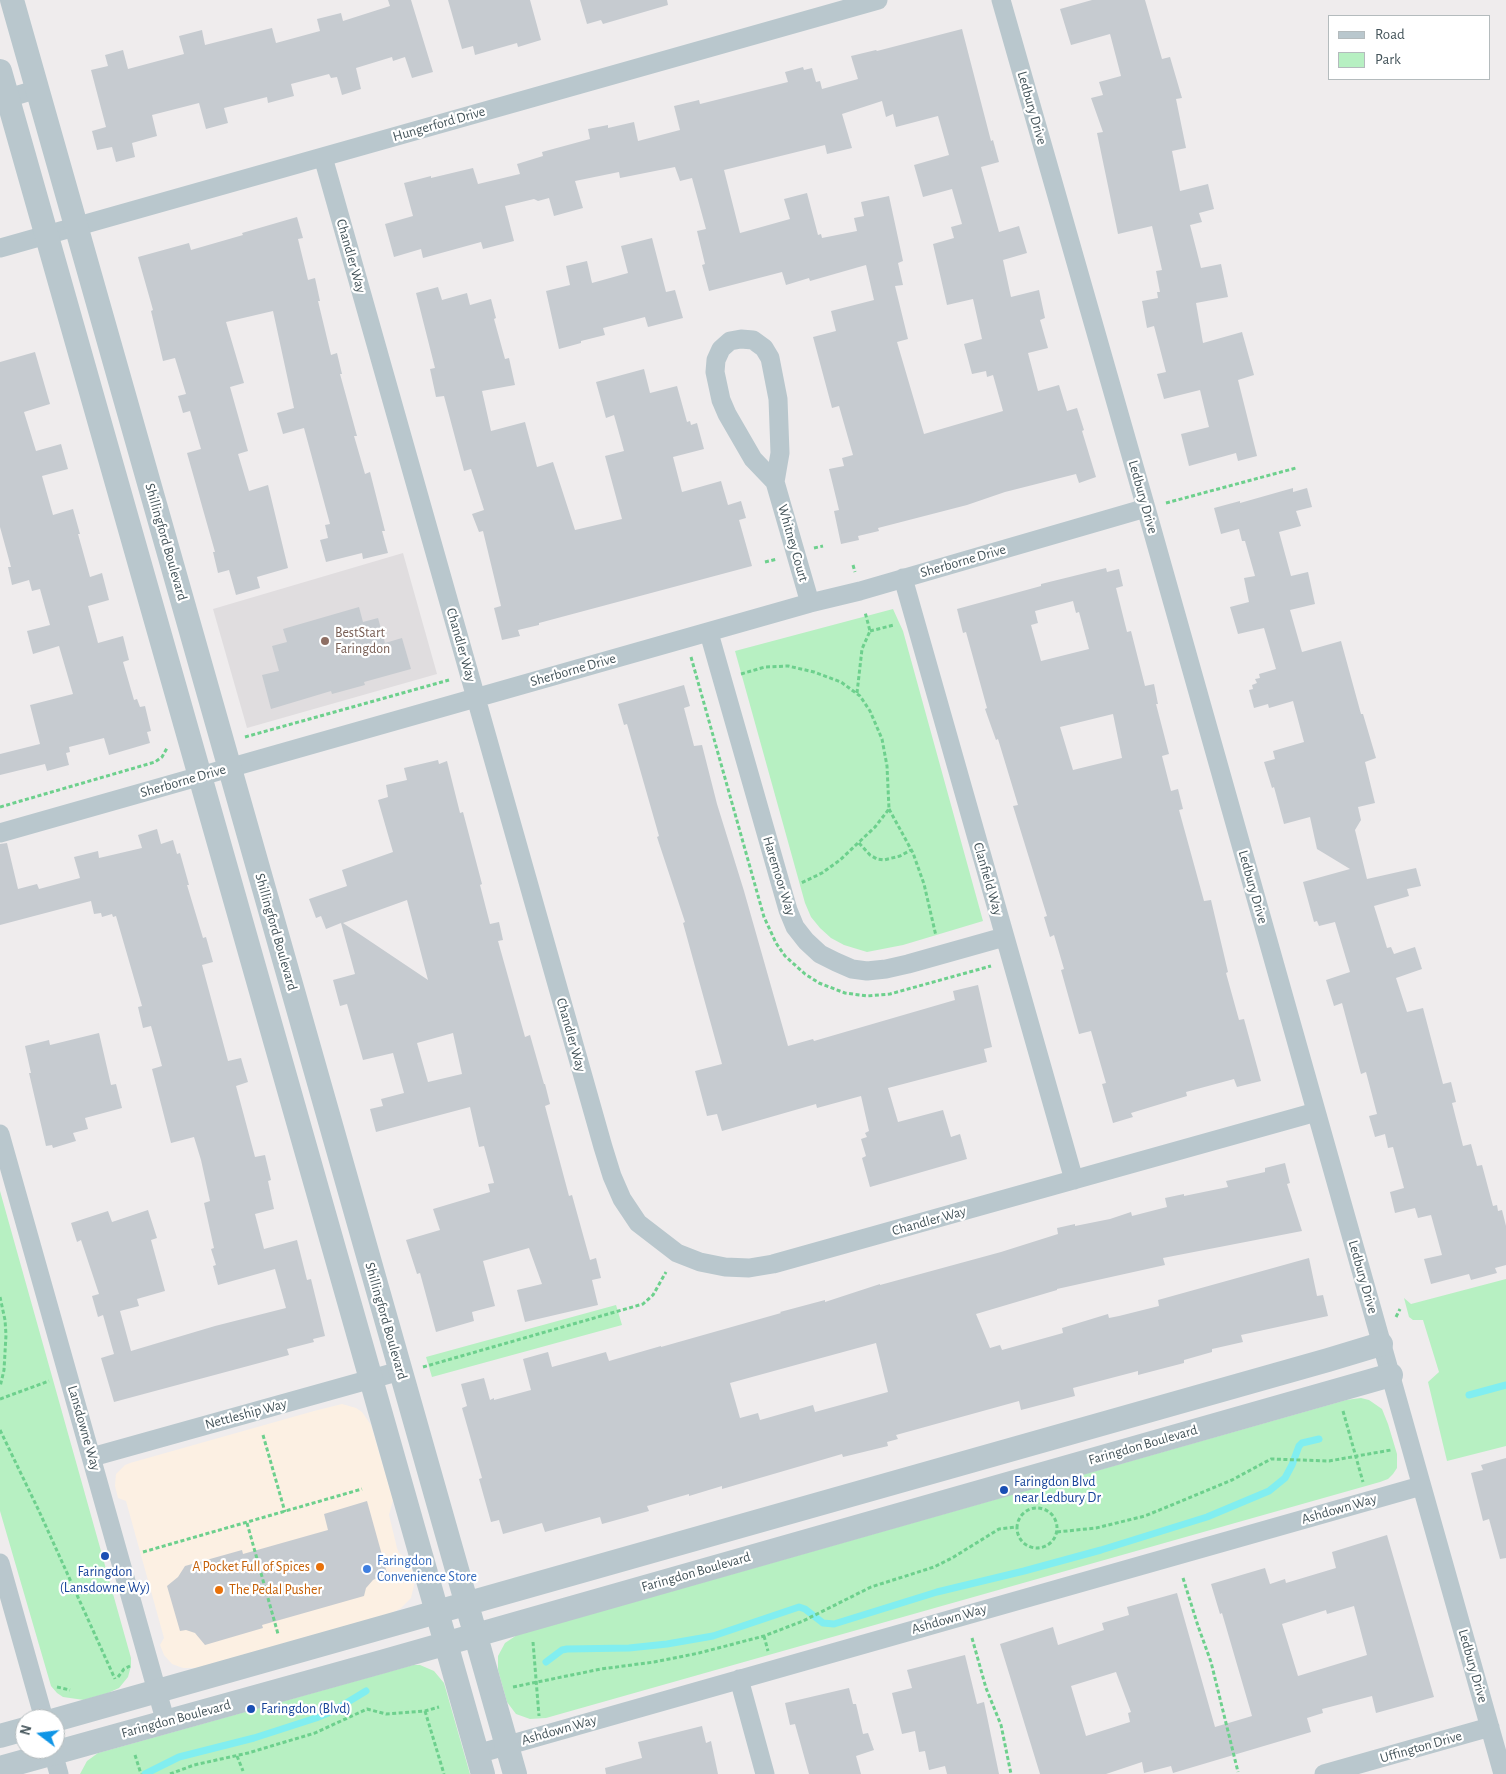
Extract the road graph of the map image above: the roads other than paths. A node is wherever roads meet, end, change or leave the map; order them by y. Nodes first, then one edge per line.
1 (12, 0) edge
2 (878, 0) edge
3 (1001, 0) edge
4 (0, 71) edge
5 (38, 89) junction
6 (8, 98) junction
7 (323, 157) junction
8 (76, 227) junction
9 (47, 235) junction
10 (0, 248) edge
11 (775, 482) junction
12 (1146, 508) junction
13 (903, 578) junction
14 (810, 603) junction
15 (709, 632) junction
16 (476, 698) junction
17 (230, 768) junction
18 (200, 776) junction
19 (0, 833) edge
20 (1004, 937) junction
21 (1316, 1112) junction
22 (0, 1134) edge
23 (1074, 1180) junction
24 (1382, 1344) junction
25 (412, 1369) junction
26 (1391, 1375) junction
27 (370, 1380) junction
28 (92, 1457) junction
29 (928, 1473) junction
30 (1421, 1486) junction
31 (938, 1503) junction
32 (0, 1563) edge
33 (467, 1604) junction
34 (437, 1613) junction
35 (475, 1635) junction
36 (446, 1644) junction
37 (739, 1679) junction
38 (158, 1692) junction
39 (41, 1709) edge
40 (65, 1715) edge
41 (166, 1722) junction
42 (1490, 1727) junction
43 (15, 1732) edge
44 (0, 1736) edge
45 (506, 1745) junction
46 (65, 1755) edge
47 (55, 1759) edge
48 (480, 1764) edge
49 (0, 1768) edge
50 (515, 1774) edge
51 (765, 1774) edge
52 (1324, 1774) edge
53 (1503, 1774) edge

1 - 5 street, Shillingford Boulevard
2 - 7 street, Hungerford Drive
3 - 12 street, Ledbury Drive
4 - 6 street
5 - 6 street
5 - 8 street, Shillingford Boulevard
6 - 9 street
7 - 8 street, Hungerford Drive
7 - 16 street, Chandler Way
8 - 9 street, Hungerford Drive
8 - 17 street, Shillingford Boulevard
9 - 10 street, Hungerford Drive
9 - 18 street
11 - 11 street, Whitney Court
11 - 14 street, Whitney Court
12 - 13 street, Sherborne Drive
12 - 21 street, Ledbury Drive
13 - 14 street, Sherborne Drive
13 - 20 street, Clanfield Way
14 - 15 street, Sherborne Drive
15 - 16 street, Sherborne Drive
15 - 20 street, Haremoor Way
16 - 17 street, Sherborne Drive
16 - 23 street, Chandler Way
17 - 18 street, Sherborne Drive
17 - 25 street, Shillingford Boulevard
18 - 19 street, Sherborne Drive
18 - 27 street
20 - 23 street, Clanfield Way
21 - 23 street, Chandler Way
21 - 24 street, Ledbury Drive
22 - 28 street, Lansdowne Way
24 - 26 street, Ledbury Drive
24 - 29 street
25 - 27 street, Nettleship Way
25 - 33 street, Shillingford Boulevard
26 - 30 street, Ledbury Drive
26 - 31 street, Faringdon Boulevard
27 - 28 street, Nettleship Way
27 - 34 street
28 - 38 street, Lansdowne Way
29 - 31 street
29 - 33 street
30 - 37 street, Ashdown Way
30 - 42 street, Ledbury Drive
31 - 35 street, Faringdon Boulevard
32 - 39 street
33 - 34 street
33 - 35 street, Shillingford Boulevard
34 - 36 street
34 - 38 street
35 - 36 street, Faringdon Boulevard
35 - 45 street, Shillingford Boulevard
36 - 41 street, Faringdon Boulevard
36 - 48 street
37 - 45 street, Ashdown Way
37 - 51 street
38 - 40 street
38 - 41 street, Lansdowne Way
41 - 46 street, Faringdon Boulevard
42 - 52 street, Uffington Drive
42 - 53 street, Ledbury Drive
43 - 44 street
45 - 48 street, Ashdown Way
45 - 50 street, Shillingford Boulevard
47 - 49 street, Faringdon Boulevard

